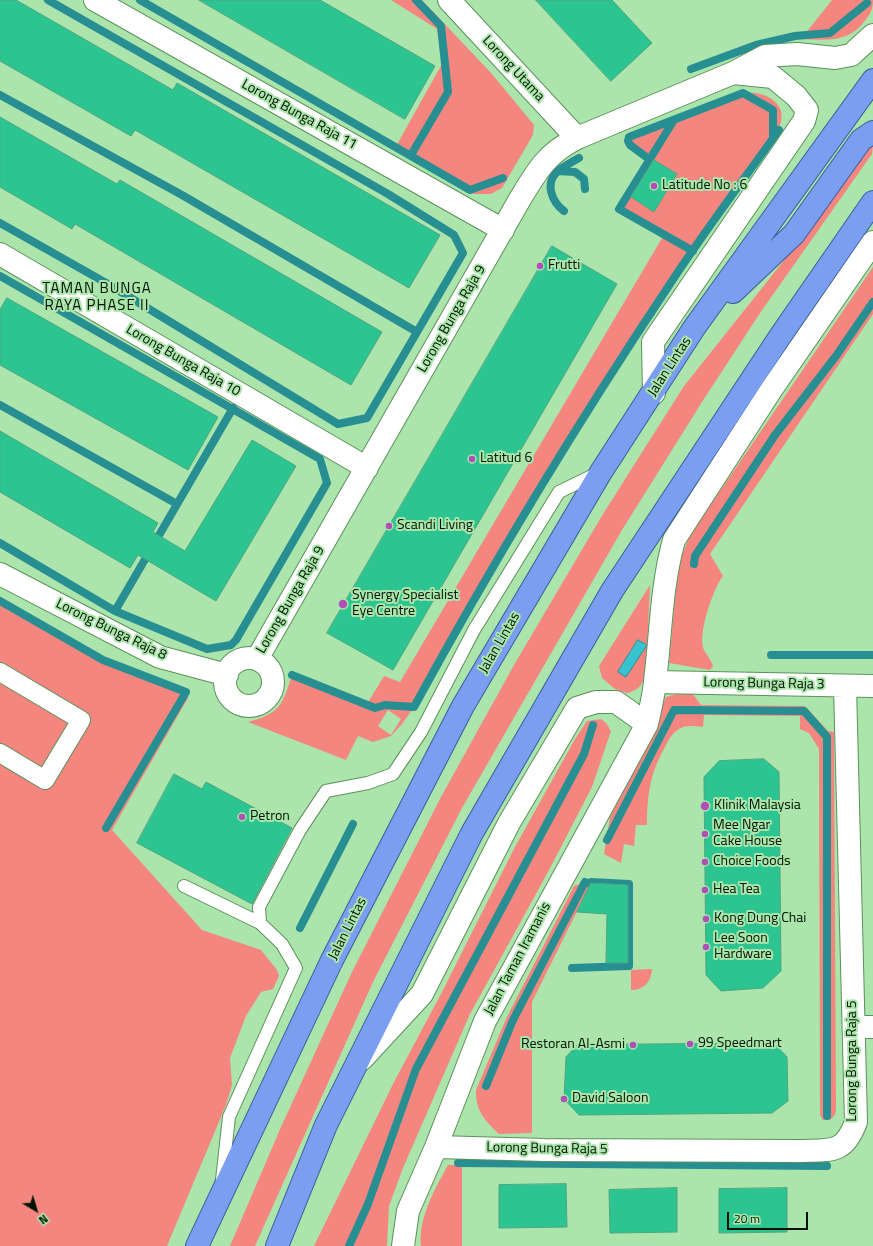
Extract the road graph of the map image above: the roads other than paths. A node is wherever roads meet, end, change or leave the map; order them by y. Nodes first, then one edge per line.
1 (95, 0) edge
2 (449, 0) edge
3 (873, 35) edge
4 (733, 73) junction
5 (873, 80) edge
6 (873, 132) edge
7 (577, 138) junction
8 (873, 202) edge
9 (503, 230) junction
10 (873, 242) edge
11 (0, 254) edge
12 (694, 328) junction
13 (654, 393) junction
14 (367, 468) junction
15 (601, 472) junction
16 (0, 574) edge
17 (257, 659) junction
18 (0, 672) edge
19 (227, 675) junction
20 (655, 682) junction
21 (845, 686) junction
22 (873, 686) edge
23 (647, 724) junction
24 (0, 753) edge
25 (184, 886) dead end
26 (260, 923) junction
27 (864, 1027) edge
28 (357, 1064) junction
29 (436, 1147) junction
30 (220, 1196) junction
31 (197, 1246) edge
32 (277, 1246) edge
33 (404, 1246) edge

1 - 9 street, Lorong Bunga Raja 11
2 - 7 street, Lorong Utama
3 - 4 street, Lorong Bunga Raja 9
4 - 7 street, Lorong Bunga Raja 9
4 - 13 street
5 - 12 highway, Jalan Lintas
6 - 12 highway
7 - 9 street, Lorong Bunga Raja 9
8 - 28 highway
9 - 14 street, Lorong Bunga Raja 9
10 - 20 street, Jalan Taman Iramanis
11 - 14 street, Lorong Bunga Raja 10
12 - 13 highway, Jalan Lintas
13 - 15 highway, Jalan Lintas
14 - 17 street, Lorong Bunga Raja 9
15 - 26 lane
15 - 30 highway, Jalan Lintas
16 - 19 street, Lorong Bunga Raja 8
17 - 19 street
17 - 19 street
18 - 24 street
20 - 21 street, Lorong Bunga Raja 3
20 - 23 street, Jalan Taman Iramanis
21 - 22 street, Lorong Bunga Raja 3
21 - 27 street, Lorong Bunga Raja 5
23 - 28 street
23 - 29 street, Jalan Taman Iramanis
25 - 26 lane
26 - 30 lane
27 - 29 street, Lorong Bunga Raja 5
28 - 32 highway
29 - 33 street, Jalan Taman Iramanis
30 - 31 highway, Jalan Lintas

